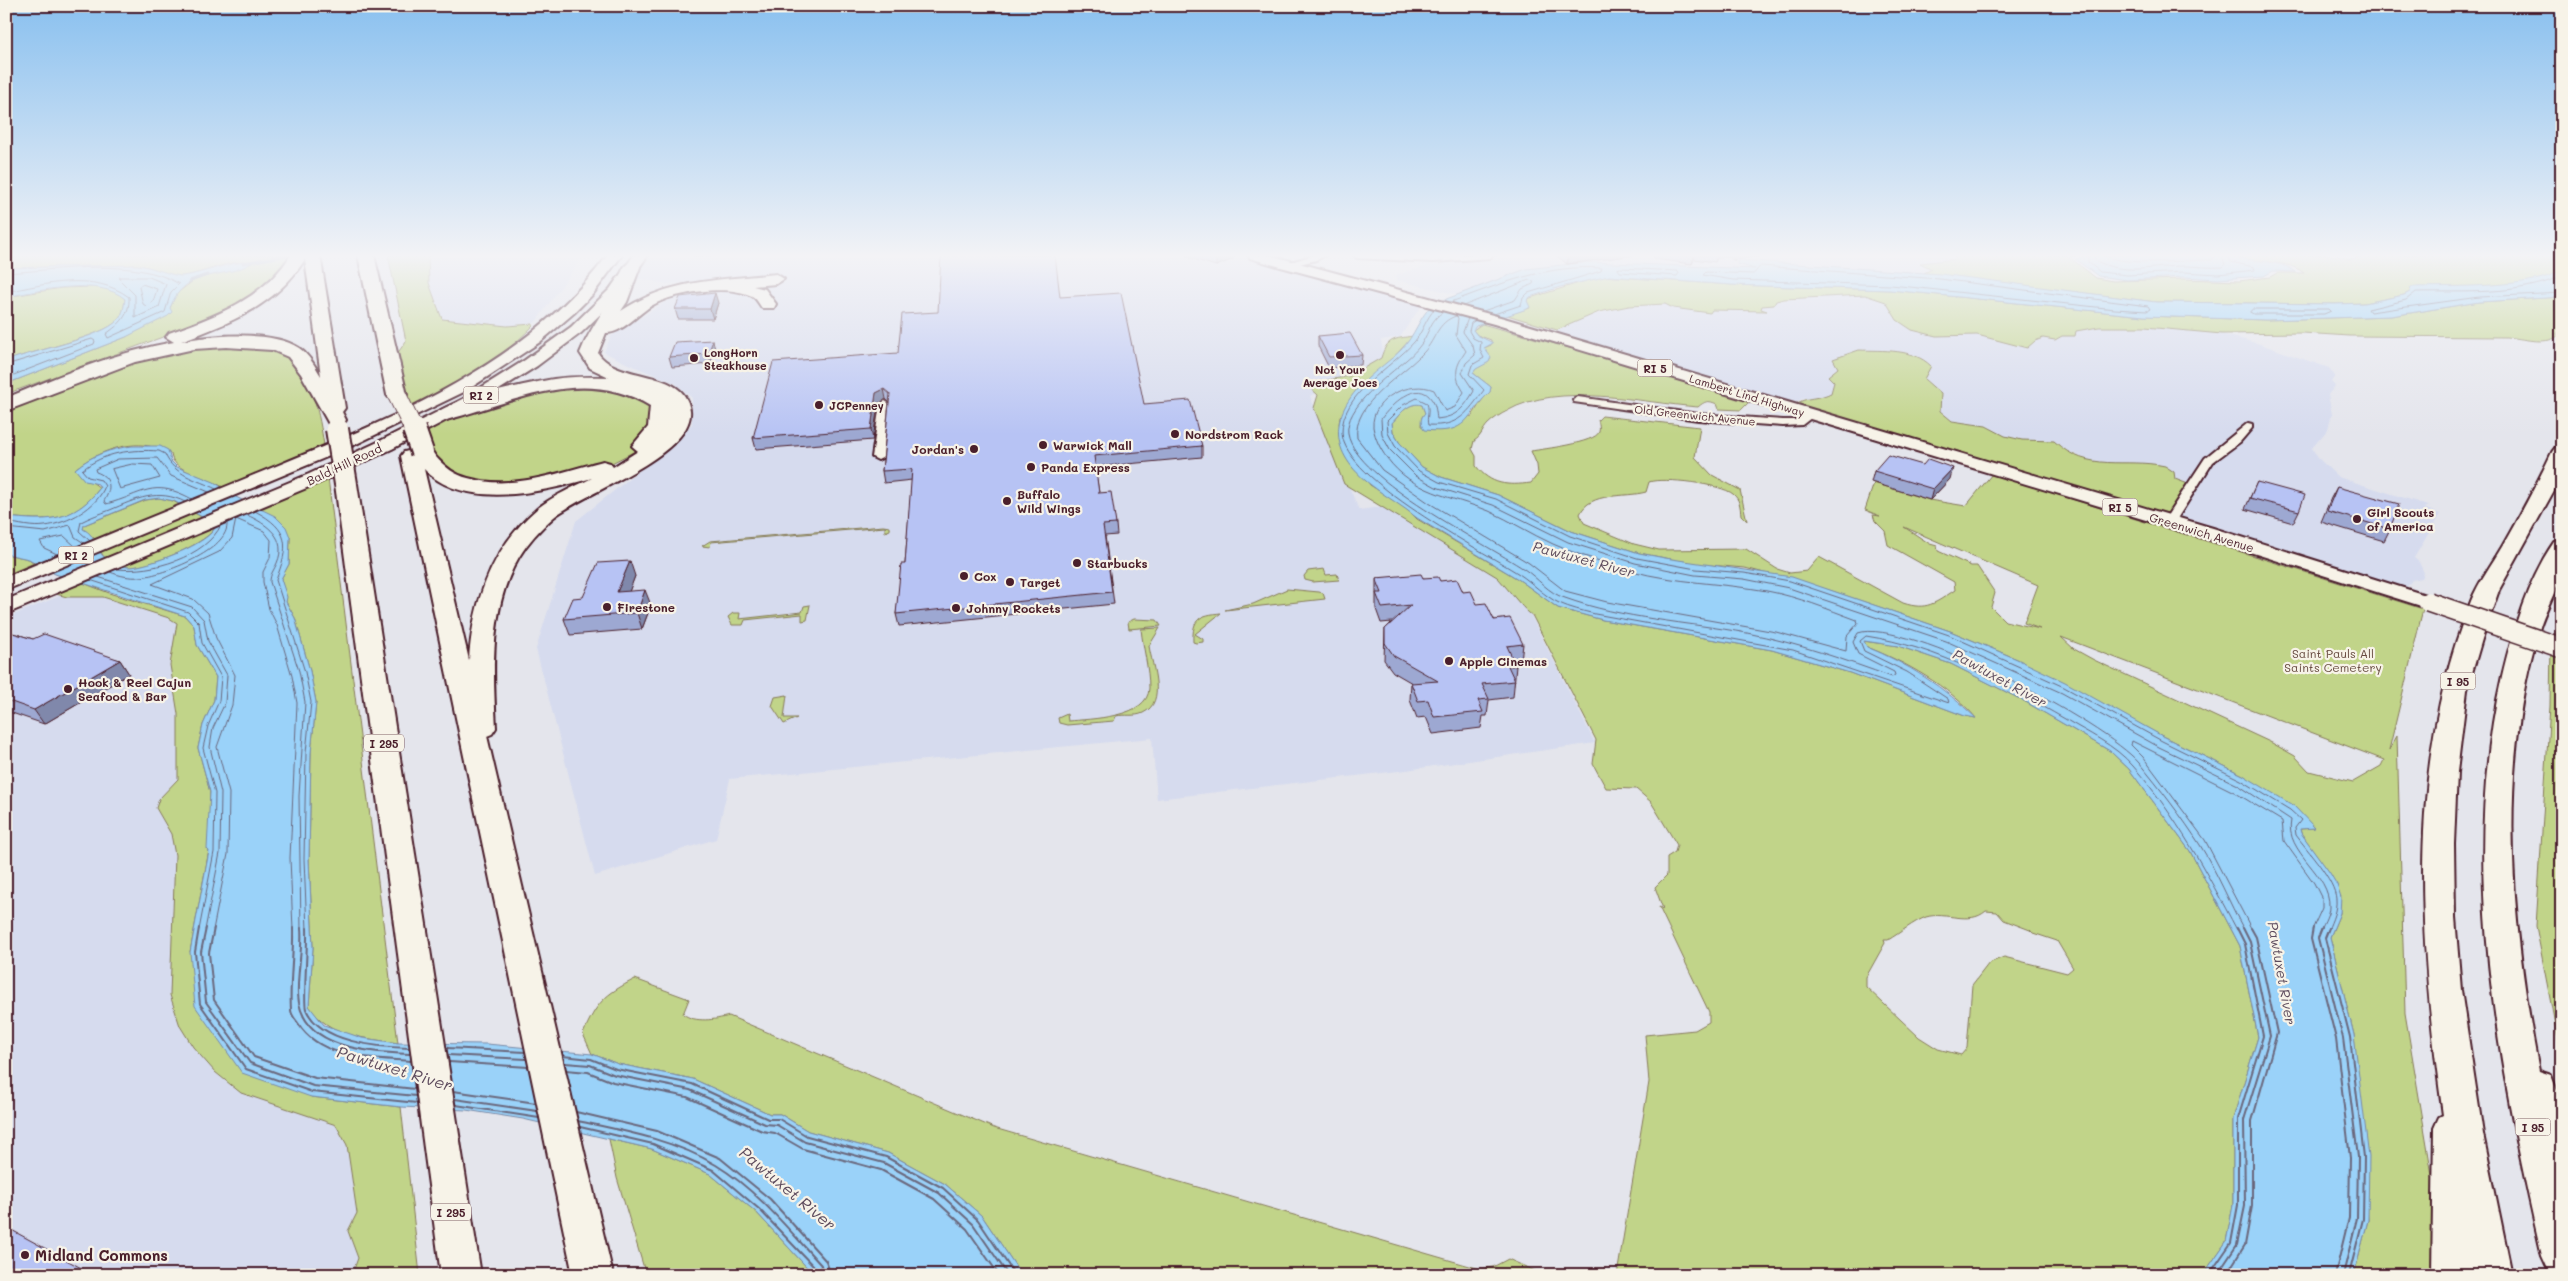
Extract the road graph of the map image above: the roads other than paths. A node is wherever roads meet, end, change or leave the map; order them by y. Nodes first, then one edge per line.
1 (229, 315) edge
2 (321, 315) edge
3 (380, 315) edge
4 (563, 315) edge
5 (592, 315) edge
6 (610, 315) edge
7 (628, 315) edge
8 (1478, 315) edge
9 (594, 339) junction
10 (6, 399) edge
11 (1578, 400) dead end
12 (885, 404) dead end
13 (6, 405) edge
14 (446, 414) junction
15 (1811, 414) junction
16 (337, 424) junction
17 (2248, 426) dead end
18 (2562, 452) edge
19 (416, 454) junction
20 (878, 456) dead end
21 (2169, 522) junction
22 (2562, 546) edge
23 (6, 584) edge
24 (2428, 602) joint
25 (6, 608) edge
26 (2562, 648) edge
27 (490, 812) junction
28 (2510, 996) junction
29 (2453, 1063) junction
30 (2562, 1160) edge
31 (572, 1184) junction
32 (2562, 1256) edge
33 (461, 1275) edge
34 (593, 1275) edge
35 (608, 1275) edge
36 (2452, 1275) edge
37 (2492, 1275) edge

1 - 10 highway
2 - 16 highway, I 295
3 - 19 highway, bridge
4 - 23 main road, Bald Hill Road / RI 2
5 - 14 main road, Bald Hill Road / RI 2
6 - 9 highway
7 - 9 highway
8 - 15 main road, Lambert Lind Highway / RI 5
9 - 27 highway
11 - 15 street, Old Greenwich Avenue
12 - 20 street
13 - 16 highway
14 - 19 highway
14 - 25 main road, Bald Hill Road / RI 2
15 - 21 main road, Greenwich Avenue / RI 5
16 - 33 highway, I 295, bridge
17 - 21 street
18 - 29 highway, I 95
19 - 27 highway
21 - 24 main road, Greenwich Avenue / RI 5
22 - 28 highway, I 95
24 - 26 main road, Greenwich Avenue / RI 5, bridge
27 - 31 highway
28 - 30 highway
28 - 32 highway, I 95
29 - 36 highway
29 - 37 highway, I 95
31 - 34 highway
31 - 35 highway

